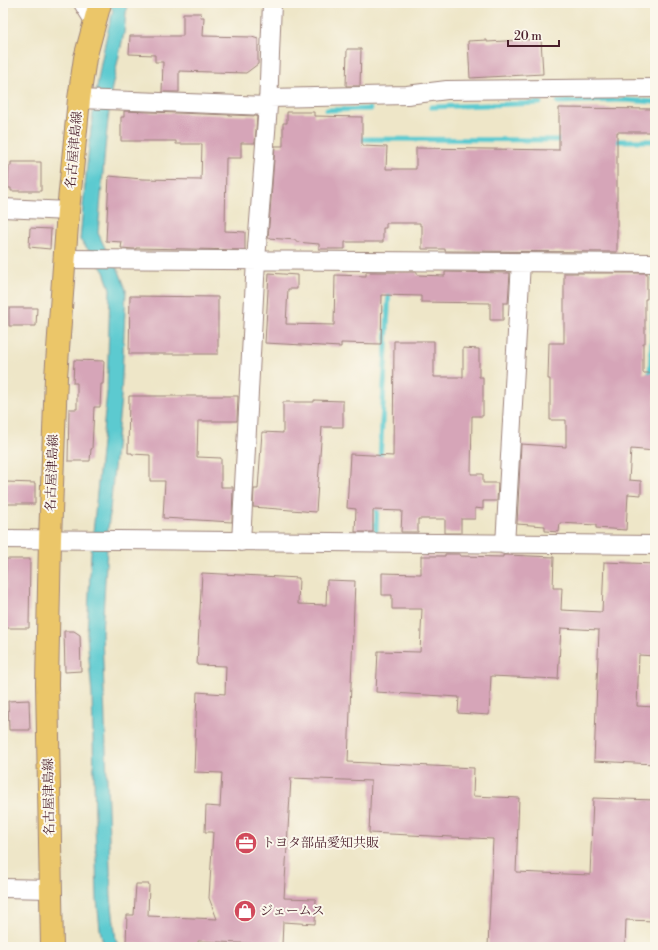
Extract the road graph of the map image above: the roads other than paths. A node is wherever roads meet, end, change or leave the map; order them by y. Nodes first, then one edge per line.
1 (83, 3) edge
2 (272, 3) edge
3 (97, 12) edge
4 (655, 88) edge
5 (86, 99) junction
6 (269, 102) junction
7 (3, 208) edge
8 (68, 211) junction
9 (64, 259) junction
10 (256, 260) junction
11 (521, 262) junction
12 (655, 263) edge
13 (50, 539) junction
14 (3, 540) edge
15 (241, 542) junction
16 (505, 544) junction
17 (655, 545) edge
18 (3, 888) edge
19 (51, 888) junction
20 (52, 947) edge

1 - 3 street
2 - 6 street
3 - 5 main road, 名古屋津島線
4 - 6 street
5 - 6 street
5 - 8 main road, 名古屋津島線
6 - 10 street
7 - 8 street
8 - 9 main road, 名古屋津島線
9 - 10 street
9 - 13 main road, 名古屋津島線
10 - 11 street
10 - 15 street
11 - 12 street
11 - 16 street
13 - 14 street
13 - 15 street
13 - 19 main road, 名古屋津島線
15 - 16 street
16 - 17 street
18 - 19 street
19 - 20 main road, 名古屋津島線

